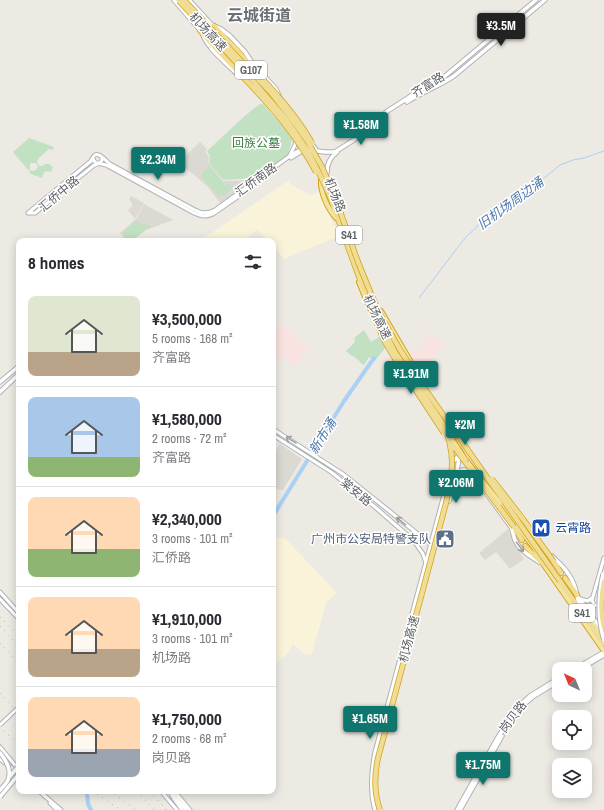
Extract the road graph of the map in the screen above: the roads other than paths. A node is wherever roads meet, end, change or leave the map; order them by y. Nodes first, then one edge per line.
1 (174, 0) edge
2 (178, 0) edge
3 (184, 0) edge
4 (189, 0) edge
5 (536, 0) edge
6 (544, 0) edge
7 (201, 22) junction
8 (214, 26) junction
9 (200, 30) junction
10 (220, 37) junction
11 (214, 40) junction
12 (450, 72) junction
13 (454, 76) junction
14 (270, 101) junction
15 (281, 103) junction
16 (296, 134) junction
17 (308, 141) junction
18 (312, 146) junction
19 (305, 148) junction
20 (102, 157) junction
21 (288, 157) junction
22 (93, 158) junction
23 (98, 163) junction
24 (326, 173) junction
25 (328, 180) junction
26 (329, 194) junction
27 (200, 214) junction
28 (373, 309) junction
29 (390, 343) junction
30 (15, 369) joint
31 (16, 376) edge
32 (16, 377) edge
33 (0, 378) edge
34 (0, 382) edge
35 (0, 388) edge
36 (0, 392) edge
37 (276, 431) edge
38 (454, 434) junction
39 (276, 437) edge
40 (448, 437) junction
41 (458, 441) junction
42 (466, 447) junction
43 (459, 455) junction
44 (470, 457) junction
45 (452, 463) junction
46 (475, 464) junction
47 (468, 468) junction
48 (471, 473) junction
49 (455, 474) junction
50 (487, 480) junction
51 (479, 485) junction
52 (529, 535) junction
53 (522, 540) dead end
54 (431, 545) junction
55 (525, 546) dead end
56 (436, 549) junction
57 (604, 558) edge
58 (426, 563) junction
59 (544, 566) junction
60 (604, 569) edge
61 (561, 573) dead end
62 (566, 578) dead end
63 (604, 582) edge
64 (0, 592) edge
65 (577, 595) junction
66 (594, 596) junction
67 (604, 597) edge
68 (0, 599) edge
69 (604, 601) edge
70 (579, 605) junction
71 (16, 610) edge
72 (16, 617) edge
73 (604, 620) edge
74 (604, 627) edge
75 (604, 634) edge
76 (604, 639) edge
77 (604, 644) edge
78 (604, 651) edge
79 (604, 655) edge
80 (586, 662) edge
81 (592, 662) edge
82 (552, 684) edge
83 (552, 684) edge
84 (390, 694) junction
85 (396, 696) junction
86 (16, 710) edge
87 (0, 725) edge
88 (0, 747) edge
89 (0, 753) edge
90 (0, 759) edge
91 (16, 766) edge
92 (16, 770) edge
93 (16, 772) edge
94 (16, 778) edge
95 (0, 789) edge
96 (41, 794) edge
97 (42, 794) edge
98 (164, 794) edge
99 (172, 794) edge
100 (173, 794) edge
101 (177, 794) edge
102 (0, 797) edge
103 (57, 810) edge
104 (61, 810) edge
105 (177, 810) edge
106 (182, 810) edge
107 (186, 810) edge
108 (190, 810) edge
109 (375, 810) edge
110 (381, 810) edge
111 (457, 810) edge
112 (460, 810) edge

1 - 9 main road
2 - 7 highway, 机场路
2 - 26 highway, 机场高速 / S41, bridge
3 - 7 highway, 机场路
3 - 25 highway, 机场高速 / S41, bridge
4 - 8 main road
5 - 12 main road, 齐富路
6 - 13 main road, 齐富路
7 - 8 main road
7 - 10 highway, 机场路 / G107
7 - 11 highway, 机场路 / G107
8 - 10 main road
8 - 15 main road
8 - 25 highway, bridge
9 - 11 main road
9 - 14 main road
9 - 26 highway, bridge
10 - 15 highway, 机场路 / G107
11 - 14 highway, 机场路 / G107
12 - 13 main road
12 - 17 main road, 齐富路
13 - 24 main road, 齐富路
14 - 16 highway, 机场路
15 - 17 highway, 机场路
16 - 19 highway, 机场路
16 - 21 street
17 - 18 highway, 机场路
18 - 19 street, 汇侨南路
18 - 24 highway, 机场路
19 - 21 street, 汇侨南路
19 - 27 street, 汇侨南路
19 - 29 highway, 机场路
20 - 22 street
20 - 23 street
20 - 27 street
21 - 27 street, 汇侨南路
22 - 23 street
22 - 23 street, 汇侨中路
23 - 27 street
24 - 38 highway, 机场路
25 - 42 highway, 机场高速 / S41, bridge
26 - 28 highway, 机场高速 / S41
28 - 53 highway, bridge
28 - 110 highway, 机场高速 / S41, bridge
29 - 40 main road, 机场路
29 - 59 highway, bridge
30 - 33 main road
30 - 34 main road
31 - 35 main road
32 - 36 main road
54 -> 37 street, 棠安路
38 - 40 highway
38 - 41 highway, 机场路
39 - 58 street, 棠安路
40 - 43 main road, 机场路
40 - 45 main road
41 - 43 main road
41 - 44 highway, 机场路
42 - 61 highway, bridge
42 - 77 highway, 机场高速 / S41, bridge
43 - 44 main road
43 - 45 main road
43 - 47 main road, 机场路
43 - 49 main road
44 - 46 highway, 机场路
45 - 54 main road
46 - 47 highway
46 - 50 highway, 机场路
47 - 48 main road, 机场路
48 - 49 main road
48 - 51 main road, 机场路
49 - 56 main road
50 - 51 highway
50 - 52 highway, 机场路
51 -> 59 main road, 机场路
52 - 65 main road
52 - 70 highway, 机场路
54 - 56 street, 棠安路
54 - 58 main road
55 - 59 highway
56 - 85 main road
57 - 66 street
58 - 84 main road
59 - 78 highway
60 - 76 main road, bridge
62 - 65 highway
63 - 74 highway, bridge
64 - 71 street
65 - 66 street
65 - 70 main road
65 - 75 main road
66 - 69 street
67 - 69 main road
68 - 72 street
69 - 73 main road
70 - 76 highway
78 - 80 main road
79 - 81 main road
82 - 111 main road, 岗贝路
83 - 112 main road, 岗贝路
84 - 85 main road
84 - 109 main road
85 - 110 main road
86 - 87 street, bridge
88 - 91 street
89 - 95 main road, bridge
90 - 93 street
92 - 95 main road, bridge
94 - 102 main road, bridge
96 - 103 street
97 - 104 street
98 - 105 street
99 - 106 street
100 - 107 street
101 - 108 street

